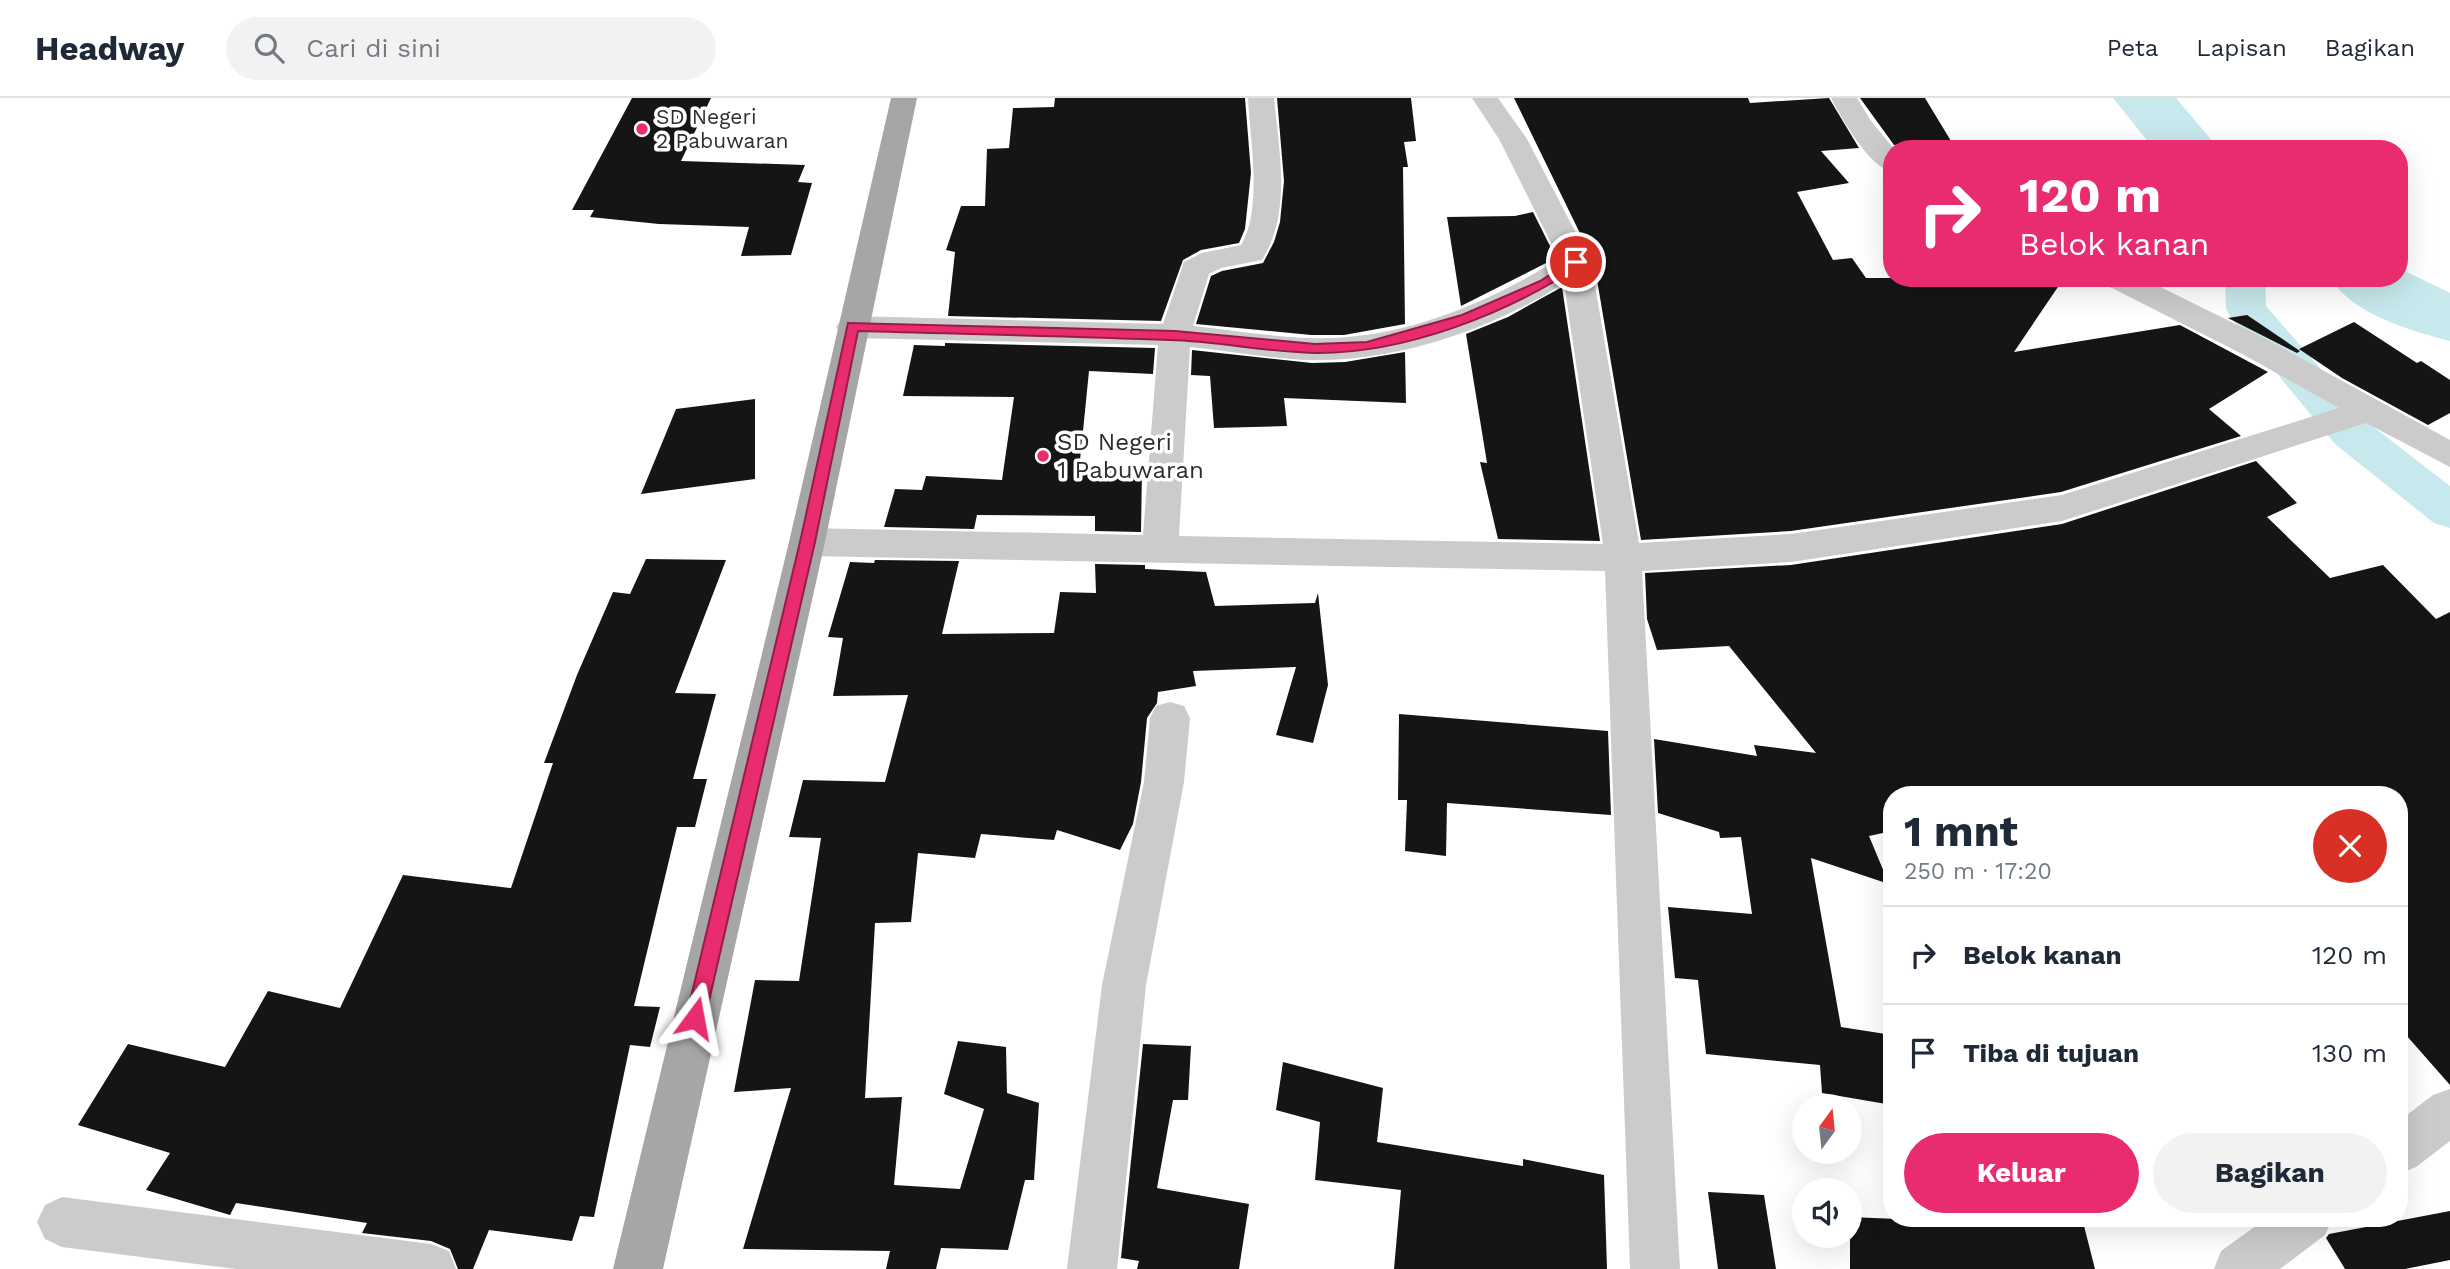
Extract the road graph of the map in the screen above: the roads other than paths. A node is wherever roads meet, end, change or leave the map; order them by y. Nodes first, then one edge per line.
1 (904, 98) edge
2 (1261, 98) edge
3 (1485, 98) edge
4 (1844, 98) edge
5 (1883, 153) edge
6 (1576, 262) junction
7 (2134, 287) edge
8 (852, 327) junction
9 (1175, 335) junction
10 (2371, 410) junction
11 (2450, 455) edge
12 (807, 542) junction
13 (1160, 549) junction
14 (1623, 558) junction
15 (1170, 718) dead end
16 (2450, 1112) edge
17 (2408, 1143) edge
18 (62, 1222) dead end
19 (2296, 1227) edge
20 (431, 1269) edge
21 (638, 1269) edge
22 (1093, 1269) edge
23 (1655, 1269) edge
24 (2239, 1269) edge

1 - 8 main road
2 - 9 street
3 - 6 street
4 - 5 street
6 - 9 street
6 - 14 street
7 - 10 street
8 - 9 street
8 - 12 main road
9 - 13 street
10 - 11 street
10 - 14 street
12 - 13 street
12 - 21 main road
13 - 14 street
14 - 23 street
15 - 22 street
16 - 17 street
18 - 20 street
19 - 24 street

